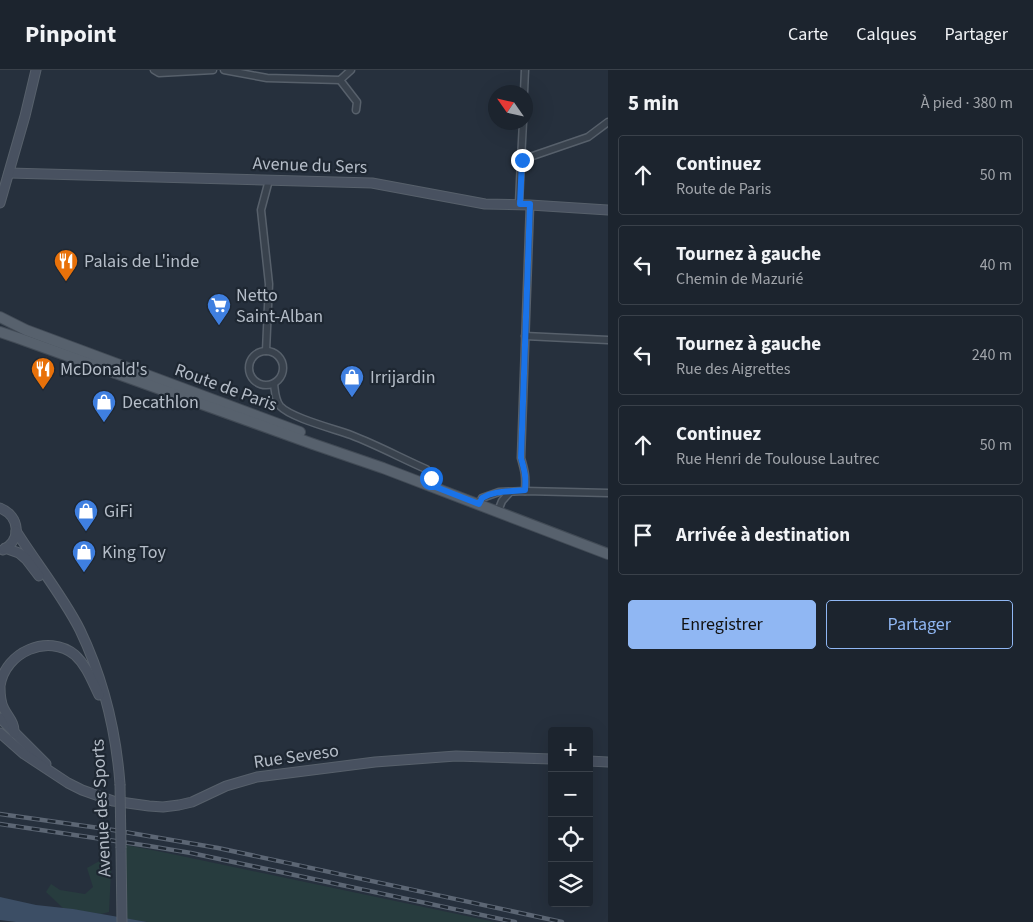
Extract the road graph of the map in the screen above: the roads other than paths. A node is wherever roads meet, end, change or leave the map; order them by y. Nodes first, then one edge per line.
1 (36, 70) edge
2 (154, 70) edge
3 (213, 70) edge
4 (224, 70) edge
5 (351, 70) edge
6 (525, 70) edge
7 (340, 80) junction
8 (524, 85) edge
9 (356, 110) dead end
10 (608, 122) edge
11 (523, 130) edge
12 (522, 160) junction
13 (9, 172) junction
14 (268, 180) junction
15 (0, 203) edge
16 (520, 204) junction
17 (530, 204) junction
18 (608, 210) edge
19 (0, 317) edge
20 (0, 332) edge
21 (525, 336) junction
22 (608, 340) edge
23 (266, 351) junction
24 (274, 384) junction
25 (383, 468) junction
26 (428, 484) junction
27 (525, 490) junction
28 (510, 492) junction
29 (608, 492) edge
30 (479, 504) junction
31 (0, 508) edge
32 (498, 511) junction
33 (16, 530) junction
34 (3, 550) edge
35 (608, 554) edge
36 (92, 658) junction
37 (0, 718) edge
38 (112, 726) junction
39 (0, 733) edge
40 (14, 733) junction
41 (548, 759) edge
42 (593, 761) edge
43 (608, 762) edge
44 (56, 775) junction
45 (122, 922) edge

1 - 13 street
2 - 3 street
4 - 7 street
5 - 7 street
6 - 8 street
7 - 9 street
10 - 12 street
11 - 12 street
12 - 16 street
13 - 14 street, Avenue du Sers
13 - 15 street
14 - 16 street, Avenue du Sers
14 - 23 street
16 - 17 street, Avenue du Sers
17 - 18 street, Avenue du Sers
17 - 21 street
19 - 25 main road, Route de Paris
20 - 25 main road, Route de Paris
21 - 22 street
21 - 27 street
23 - 24 street
23 - 24 street
24 - 26 street
25 - 26 main road, Route de Paris
26 - 30 main road, Route de Paris
27 - 28 street
27 - 29 street
28 - 30 street
28 - 32 street
30 - 32 main road, Route de Paris
31 - 33 street, Avenue des Sports
32 - 35 main road, Route de Paris
33 - 34 street
33 - 36 street, Avenue des Sports
34 - 36 street, Avenue des Sports
36 - 38 street, Avenue des Sports
37 - 40 street, Rue Seveso
38 - 40 street
38 - 45 street, Avenue des Sports, bridge
39 - 44 street, Rue Seveso
40 - 44 street, Rue Seveso
41 - 44 street, Rue Seveso
42 - 43 street

